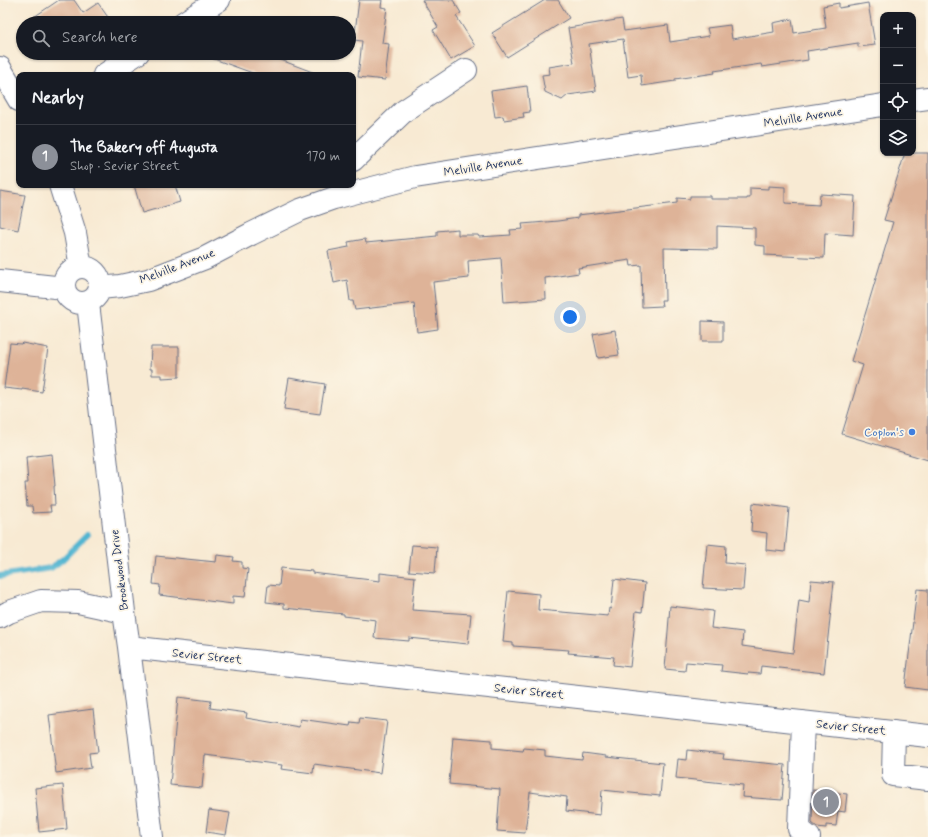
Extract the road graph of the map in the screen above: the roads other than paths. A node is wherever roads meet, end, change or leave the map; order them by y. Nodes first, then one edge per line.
1 (218, 0) edge
2 (194, 16) edge
3 (127, 60) edge
4 (0, 68) edge
5 (466, 70) dead end
6 (109, 72) edge
7 (16, 95) edge
8 (928, 98) edge
9 (916, 100) edge
10 (880, 105) edge
11 (356, 157) edge
12 (61, 188) edge
13 (330, 193) edge
14 (81, 267) junction
15 (0, 281) edge
16 (64, 288) junction
17 (94, 296) junction
18 (124, 612) junction
19 (0, 617) edge
20 (129, 647) junction
21 (804, 722) junction
22 (894, 732) junction
23 (928, 736) edge
24 (928, 779) edge
25 (152, 837) edge
26 (809, 837) edge

1 - 2 street
3 - 6 street
4 - 7 street
5 - 11 street
8 - 9 street
10 - 13 street, Melville Avenue
12 - 14 street
13 - 17 street, Melville Avenue
14 - 16 street
14 - 17 street
15 - 16 street
16 - 17 street
17 - 18 street, Brookwood Drive
18 - 19 street
18 - 20 street, Brookwood Drive
20 - 21 street, Sevier Street
20 - 25 street, Brookwood Drive
21 - 22 street, Sevier Street
21 - 26 street
22 - 23 street, Sevier Street
22 - 24 street

